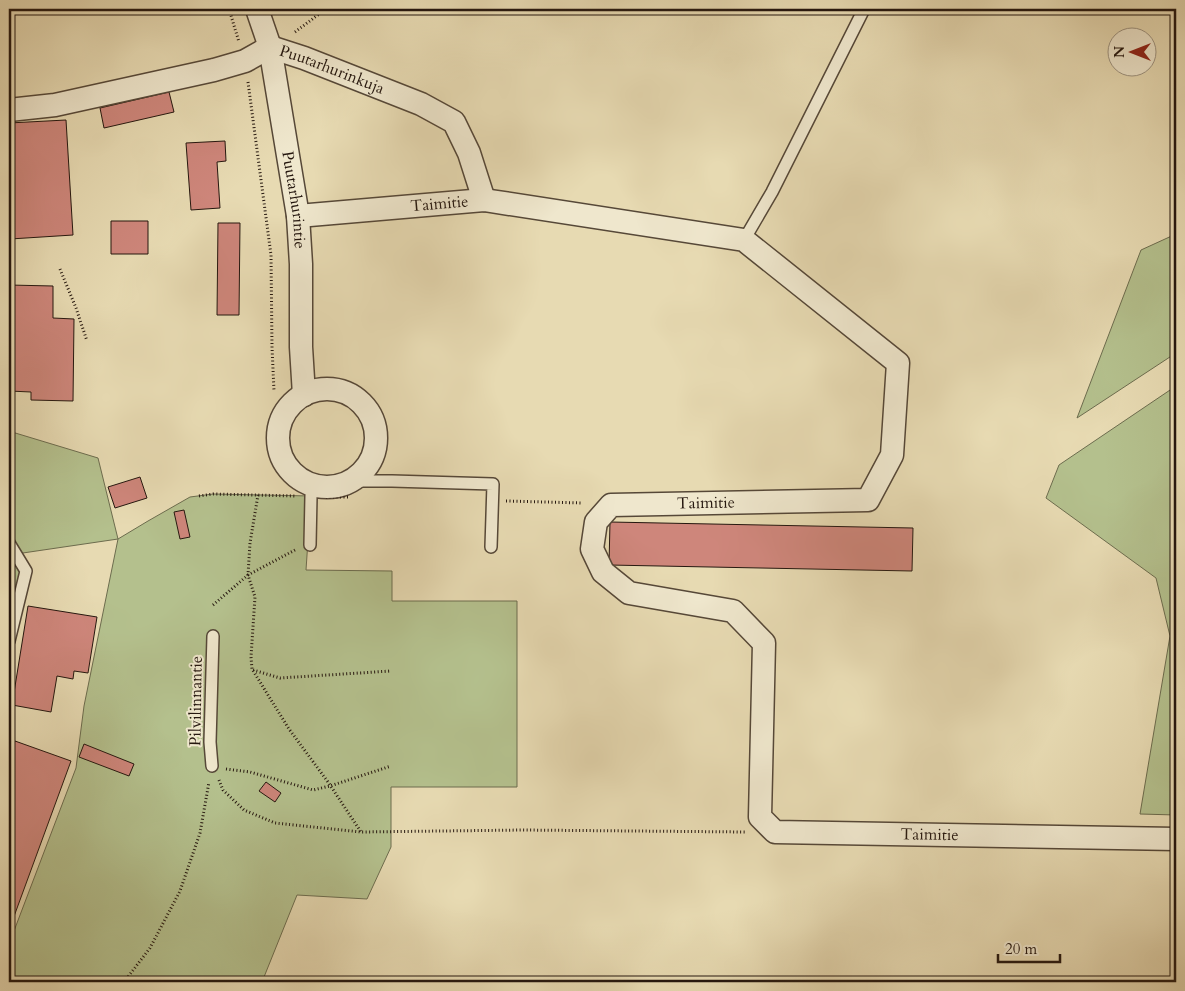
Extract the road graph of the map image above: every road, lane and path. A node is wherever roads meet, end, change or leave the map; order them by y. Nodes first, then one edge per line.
1 (229, 9) edge
2 (257, 9) edge
3 (326, 9) edge
4 (864, 9) edge
5 (270, 47) junction
6 (245, 62) junction
7 (9, 110) edge
8 (484, 200) junction
9 (298, 216) junction
10 (744, 240) junction
11 (60, 269) dead end
12 (87, 341) dead end
13 (274, 391) dead end
14 (304, 395) junction
15 (356, 489) junction
16 (311, 491) junction
17 (258, 495) junction
18 (199, 496) dead end
19 (492, 500) junction
20 (611, 504) junction
21 (9, 543) edge
22 (310, 545) joint
23 (491, 547) dead end
24 (248, 576) junction
25 (213, 605) dead end
26 (213, 636) dead end
27 (9, 641) edge
28 (252, 669) junction
29 (391, 671) dead end
30 (212, 766) junction
31 (391, 766) dead end
32 (330, 786) junction
33 (361, 832) junction
34 (775, 832) junction
35 (1176, 839) edge
36 (124, 982) edge

1 - 6 path
2 - 5 street, Puutarhurintie
3 - 5 path
4 - 10 lane
5 - 6 street, Puutarhurinkuja
5 - 8 street, Puutarhurinkuja
5 - 9 street, Puutarhurintie
6 - 7 street, Puutarhurinkuja
6 - 13 path
8 - 9 street, Taimitie
8 - 10 street, Taimitie
9 - 14 street, Puutarhurintie
10 - 20 street, Taimitie
11 - 12 path
14 - 15 street
14 - 16 street
15 - 16 path
15 - 16 street
15 - 19 lane
16 - 17 path
16 - 22 lane
17 - 18 path
17 - 24 path
19 - 20 path
19 - 23 lane
20 - 34 street
21 - 27 lane
22 - 24 path
24 - 25 path
24 - 28 path
26 - 30 lane, Pilvilinnantie
28 - 29 path
28 - 32 path
30 - 32 path
30 - 33 path
30 - 36 path
31 - 32 path
32 - 33 path
33 - 34 path
34 - 35 street, Taimitie

